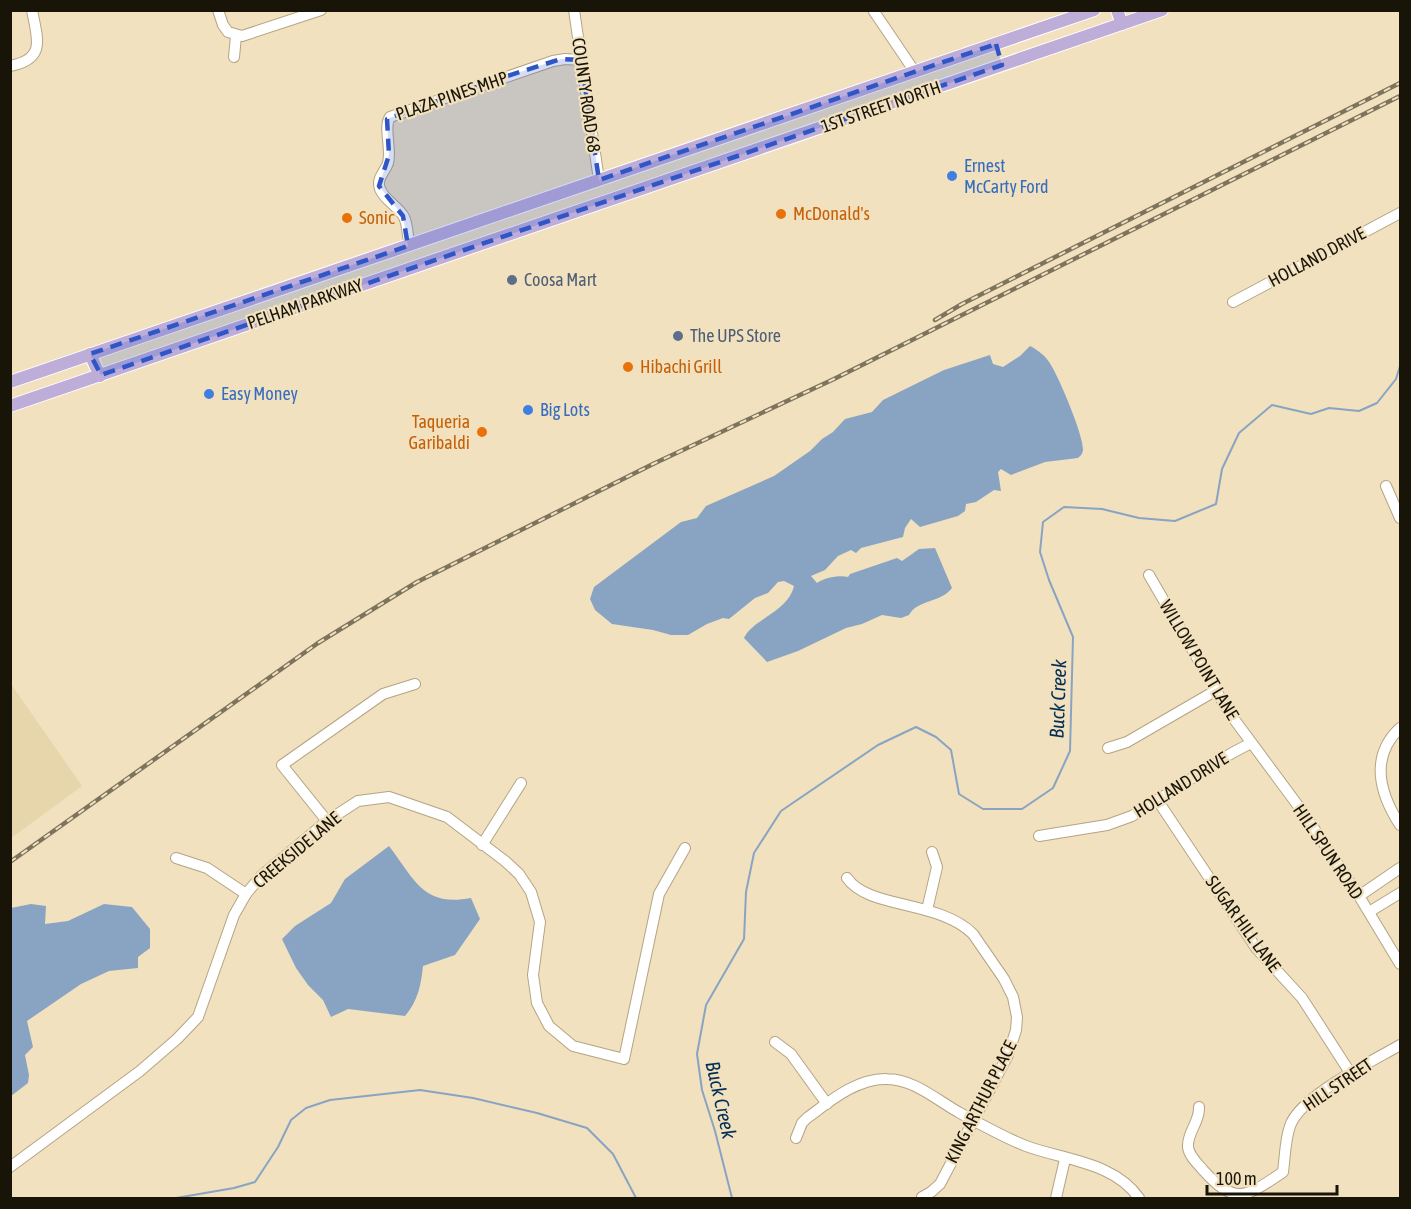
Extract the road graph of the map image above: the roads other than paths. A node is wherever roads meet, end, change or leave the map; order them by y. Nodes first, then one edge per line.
1 (32, 10) edge
2 (218, 10) edge
3 (321, 10) edge
4 (574, 10) edge
5 (873, 10) edge
6 (1094, 10) edge
7 (1117, 10) edge
8 (1162, 10) edge
9 (1122, 24) junction
10 (236, 36) junction
11 (996, 44) junction
12 (234, 57) dead end
13 (581, 60) junction
14 (1002, 65) junction
15 (10, 66) edge
16 (915, 72) junction
17 (926, 91) junction
18 (803, 110) junction
19 (811, 131) junction
20 (702, 145) junction
21 (709, 166) junction
22 (599, 180) junction
23 (600, 203) junction
24 (1401, 213) edge
25 (410, 245) junction
26 (376, 257) junction
27 (386, 276) junction
28 (250, 300) junction
29 (1233, 302) dead end
30 (255, 321) junction
31 (90, 354) junction
32 (100, 376) junction
33 (10, 382) edge
34 (10, 406) edge
35 (1386, 486) dead end
36 (1401, 518) edge
37 (1149, 575) dead end
38 (415, 684) dead end
39 (1215, 691) junction
40 (1401, 728) edge
41 (1251, 743) junction
42 (1108, 748) dead end
43 (521, 783) dead end
44 (1158, 801) junction
45 (327, 821) junction
46 (1401, 825) edge
47 (1039, 836) dead end
48 (482, 844) junction
49 (685, 848) dead end
50 (932, 852) dead end
51 (176, 858) dead end
52 (1401, 868) edge
53 (847, 878) dead end
54 (1401, 893) edge
55 (246, 894) junction
56 (1359, 896) junction
57 (927, 910) junction
58 (1369, 912) junction
59 (1401, 964) edge
60 (775, 1042) dead end
61 (1401, 1045) edge
62 (1351, 1074) junction
63 (827, 1104) junction
64 (1198, 1107) dead end
65 (974, 1121) junction
66 (796, 1138) dead end
67 (1065, 1159) junction
68 (10, 1167) edge
69 (922, 1197) edge
70 (1056, 1198) edge
71 (1139, 1198) edge

1 - 15 street
2 - 10 street
3 - 10 street
4 - 13 street, COUNTY ROAD 68
5 - 16 street
6 - 11 main road, 1ST STREET NORTH
7 - 9 main road
8 - 9 main road, 1ST STREET NORTH
9 - 14 main road, 1ST STREET NORTH
10 - 12 street
11 - 14 main road
11 - 16 main road, 1ST STREET NORTH
13 - 22 street, COUNTY ROAD 68
13 - 25 street, PLAZA PINES MHP
14 - 17 main road, 1ST STREET NORTH
16 - 17 main road
16 - 18 main road, 1ST STREET NORTH
17 - 19 main road, 1ST STREET NORTH
18 - 19 main road
18 - 20 main road, 1ST STREET NORTH
19 - 21 main road, 1ST STREET NORTH
20 - 21 main road
20 - 22 main road, 1ST STREET NORTH
21 - 23 main road, 1ST STREET NORTH
22 - 23 main road
22 - 25 main road, PELHAM PARKWAY
23 - 27 main road, PELHAM PARKWAY
24 - 29 street, HOLLAND DRIVE
25 - 26 main road, PELHAM PARKWAY
26 - 27 main road
26 - 28 main road, PELHAM PARKWAY
27 - 30 main road, PELHAM PARKWAY
28 - 30 main road
28 - 31 main road, PELHAM PARKWAY
30 - 32 main road, PELHAM PARKWAY
31 - 32 main road
31 - 33 main road, PELHAM PARKWAY
32 - 34 main road, PELHAM PARKWAY
35 - 36 street
37 - 39 street, WILLOW POINT LANE
38 - 45 street
39 - 41 street, WILLOW POINT LANE
39 - 42 street
40 - 46 street
41 - 44 street, HOLLAND DRIVE
41 - 56 street, HILL SPUN ROAD
43 - 48 street
44 - 47 street, HOLLAND DRIVE
44 - 62 street, SUGAR HILL LANE
45 - 48 street, CREEKSIDE LANE
45 - 55 street, CREEKSIDE LANE
48 - 49 street, CREEKSIDE LANE
50 - 57 street
51 - 55 street
52 - 56 street
53 - 57 street, KING ARTHUR PLACE
54 - 58 street
55 - 68 street, CREEKSIDE LANE
56 - 58 street, HILL SPUN ROAD
57 - 65 street, KING ARTHUR PLACE
58 - 59 street, HILL SPUN ROAD
60 - 63 street
61 - 62 street, HILL STREET
62 - 64 street, HILL STREET
63 - 65 street
63 - 66 street
65 - 67 street
65 - 69 street, KING ARTHUR PLACE
67 - 70 street
67 - 71 street

